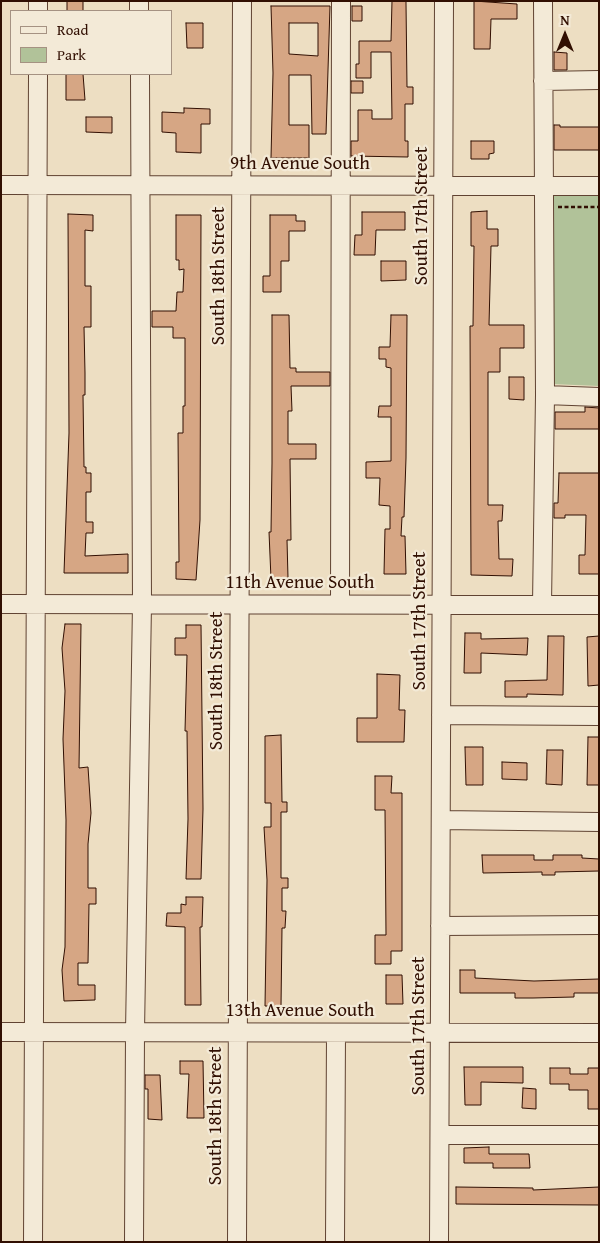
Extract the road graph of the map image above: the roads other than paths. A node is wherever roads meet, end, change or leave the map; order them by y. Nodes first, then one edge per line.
1 (242, 1) edge
2 (342, 1) edge
3 (444, 1) edge
4 (543, 1) edge
5 (38, 75) edge
6 (140, 75) edge
7 (599, 80) edge
8 (543, 81) junction
9 (1, 185) edge
10 (38, 185) junction
11 (141, 185) junction
12 (240, 185) junction
13 (340, 186) junction
14 (443, 186) junction
15 (544, 186) junction
16 (599, 186) edge
17 (544, 395) junction
18 (599, 397) edge
19 (1, 604) edge
20 (36, 604) junction
21 (142, 604) junction
22 (238, 604) junction
23 (340, 604) junction
24 (441, 604) junction
25 (542, 604) junction
26 (599, 605) edge
27 (441, 715) junction
28 (599, 716) edge
29 (441, 820) junction
30 (599, 822) edge
31 (599, 925) edge
32 (440, 926) junction
33 (1, 1032) edge
34 (34, 1032) junction
35 (135, 1032) junction
36 (237, 1032) junction
37 (336, 1033) junction
38 (440, 1033) junction
39 (599, 1033) edge
40 (440, 1135) junction
41 (599, 1135) edge
42 (33, 1242) edge
43 (134, 1242) edge
44 (237, 1242) edge
45 (335, 1242) edge
46 (439, 1242) edge

1 - 12 street, South 18th Street
2 - 13 street
3 - 14 street, South 17th Street
4 - 8 street
5 - 10 street
6 - 11 street
7 - 8 street
8 - 15 street
9 - 10 street, 9th Avenue South
10 - 11 street, 9th Avenue South
10 - 20 street
11 - 12 street, 9th Avenue South
11 - 21 street
12 - 13 street, 9th Avenue South
12 - 22 street, South 18th Street
13 - 14 street, 9th Avenue South
13 - 23 street
14 - 15 street, 9th Avenue South
14 - 24 street, South 17th Street
15 - 16 street, 9th Avenue South
15 - 17 street
17 - 18 street
17 - 25 street
19 - 20 street, 11th Avenue South
20 - 21 street, 11th Avenue South
20 - 34 street
21 - 22 street, 11th Avenue South
21 - 35 street
22 - 23 street, 11th Avenue South
22 - 36 street, South 18th Street
23 - 24 street, 11th Avenue South
24 - 25 street, 11th Avenue South
24 - 27 street, South 17th Street
25 - 26 street, 11th Avenue South
27 - 28 street
27 - 29 street, South 17th Street
29 - 30 street
29 - 32 street, South 17th Street
31 - 32 street
32 - 38 street, South 17th Street
33 - 34 street, 13th Avenue South
34 - 35 street, 13th Avenue South
34 - 42 street
35 - 36 street, 13th Avenue South
35 - 43 street
36 - 37 street, 13th Avenue South
36 - 44 street, South 18th Street
37 - 38 street, 13th Avenue South
37 - 45 street
38 - 39 street, 13th Avenue South
38 - 40 street, South 17th Street
40 - 41 street
40 - 46 street, South 17th Street

